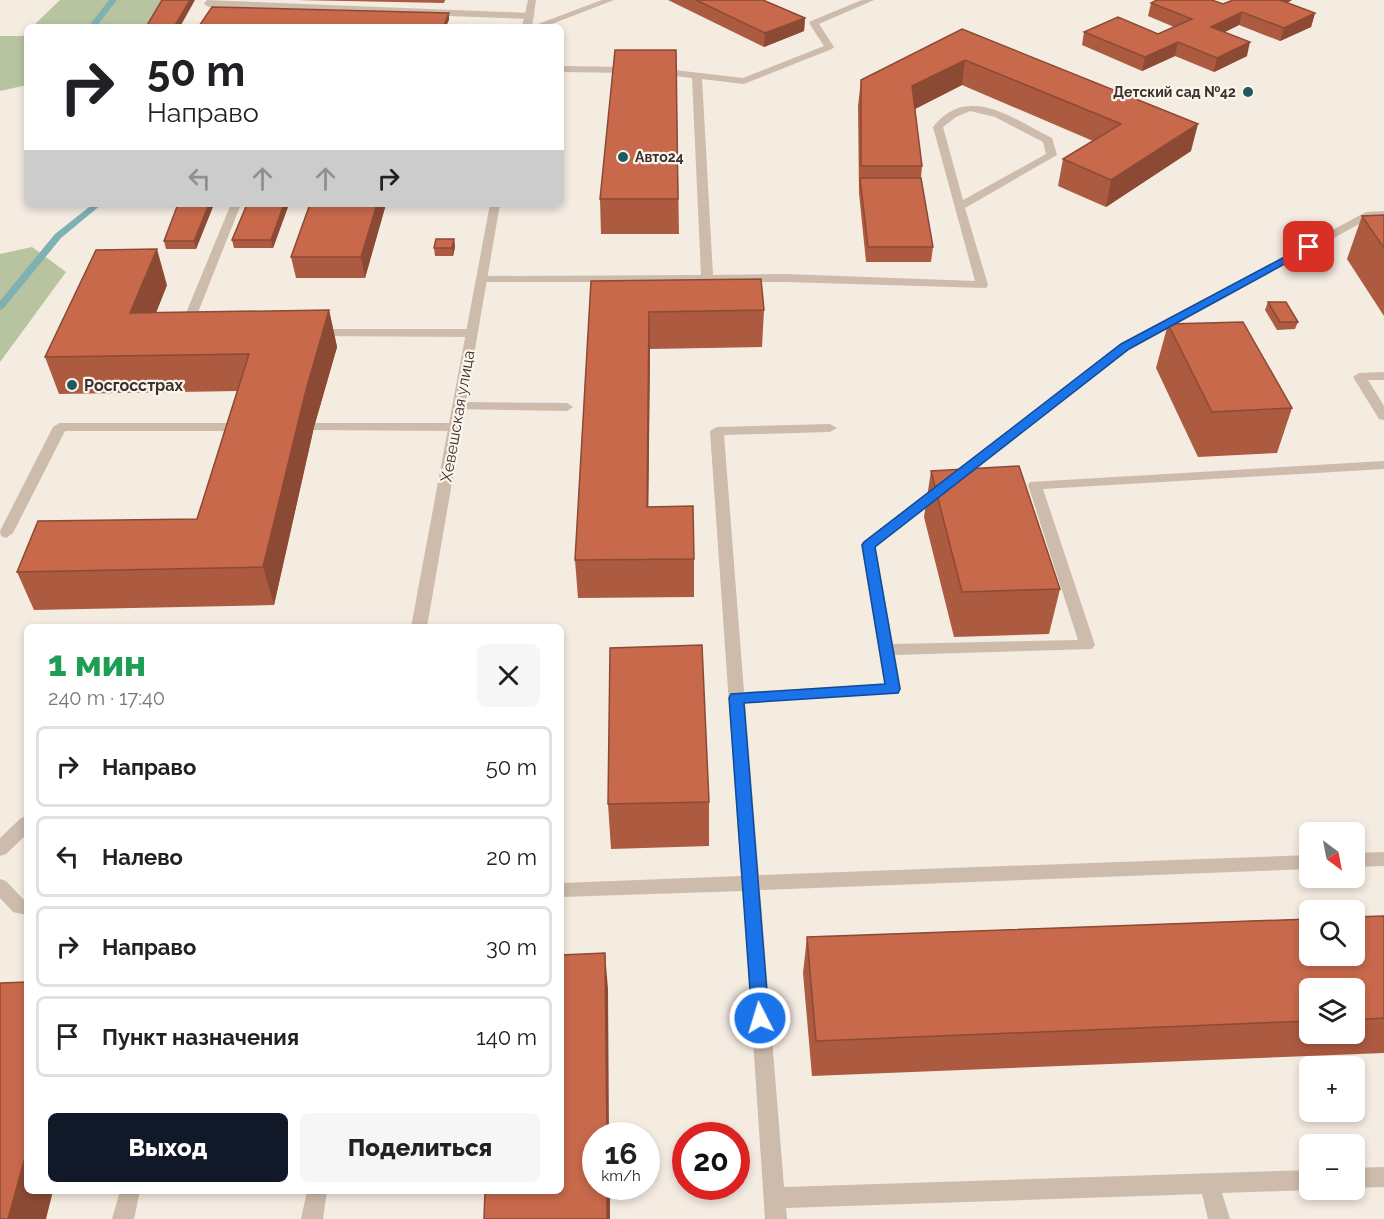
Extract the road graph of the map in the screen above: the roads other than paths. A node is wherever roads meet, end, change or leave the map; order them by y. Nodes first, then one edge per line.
1 (211, 0) edge
2 (532, 0) edge
3 (610, 0) edge
4 (870, 0) edge
5 (530, 16) junction
6 (529, 24) edge
7 (543, 24) edge
8 (564, 69) edge
9 (697, 75) junction
10 (960, 206) junction
11 (235, 207) edge
12 (494, 207) edge
13 (1384, 214) edge
14 (707, 279) junction
15 (482, 280) junction
16 (196, 333) edge
17 (302, 333) edge
18 (472, 333) junction
19 (1384, 376) edge
20 (459, 405) junction
21 (567, 407) dead end
22 (1384, 416) edge
23 (246, 427) edge
24 (314, 427) dead end
25 (455, 427) junction
26 (830, 428) dead end
27 (1384, 465) edge
28 (6, 533) dead end
29 (420, 624) edge
30 (886, 650) junction
31 (736, 698) junction
32 (24, 826) edge
33 (0, 849) edge
34 (1384, 859) edge
35 (1365, 860) edge
36 (1299, 862) edge
37 (749, 883) junction
38 (0, 885) edge
39 (564, 890) edge
40 (24, 907) edge
41 (1384, 1177) edge
42 (1365, 1178) edge
43 (1299, 1180) edge
44 (1209, 1183) junction
45 (129, 1194) edge
46 (316, 1194) edge
47 (775, 1198) junction
48 (123, 1219) edge
49 (312, 1219) edge
50 (776, 1219) edge
51 (1219, 1219) edge

1 - 5 street
2 - 5 street
3 - 7 street
4 - 9 street
5 - 6 street
8 - 9 street
9 - 14 street
10 - 10 street
10 - 14 street
11 - 16 street
12 - 15 street, Хевешская улица
13 - 30 street
14 - 15 street
15 - 18 street, Хевешская улица
17 - 18 street
18 - 20 street, Хевешская улица
19 - 22 street
20 - 21 street
20 - 25 street, Хевешская улица
23 - 28 street
24 - 25 street
25 - 29 street, Хевешская улица
26 - 31 street
27 - 30 street
30 - 31 street
31 - 37 street
32 - 33 street
34 - 35 street
36 - 37 street
37 - 39 street
37 - 47 street
38 - 40 street
41 - 42 street
43 - 44 street
44 - 47 street
44 - 51 street
45 - 48 street
46 - 49 street
47 - 50 street

